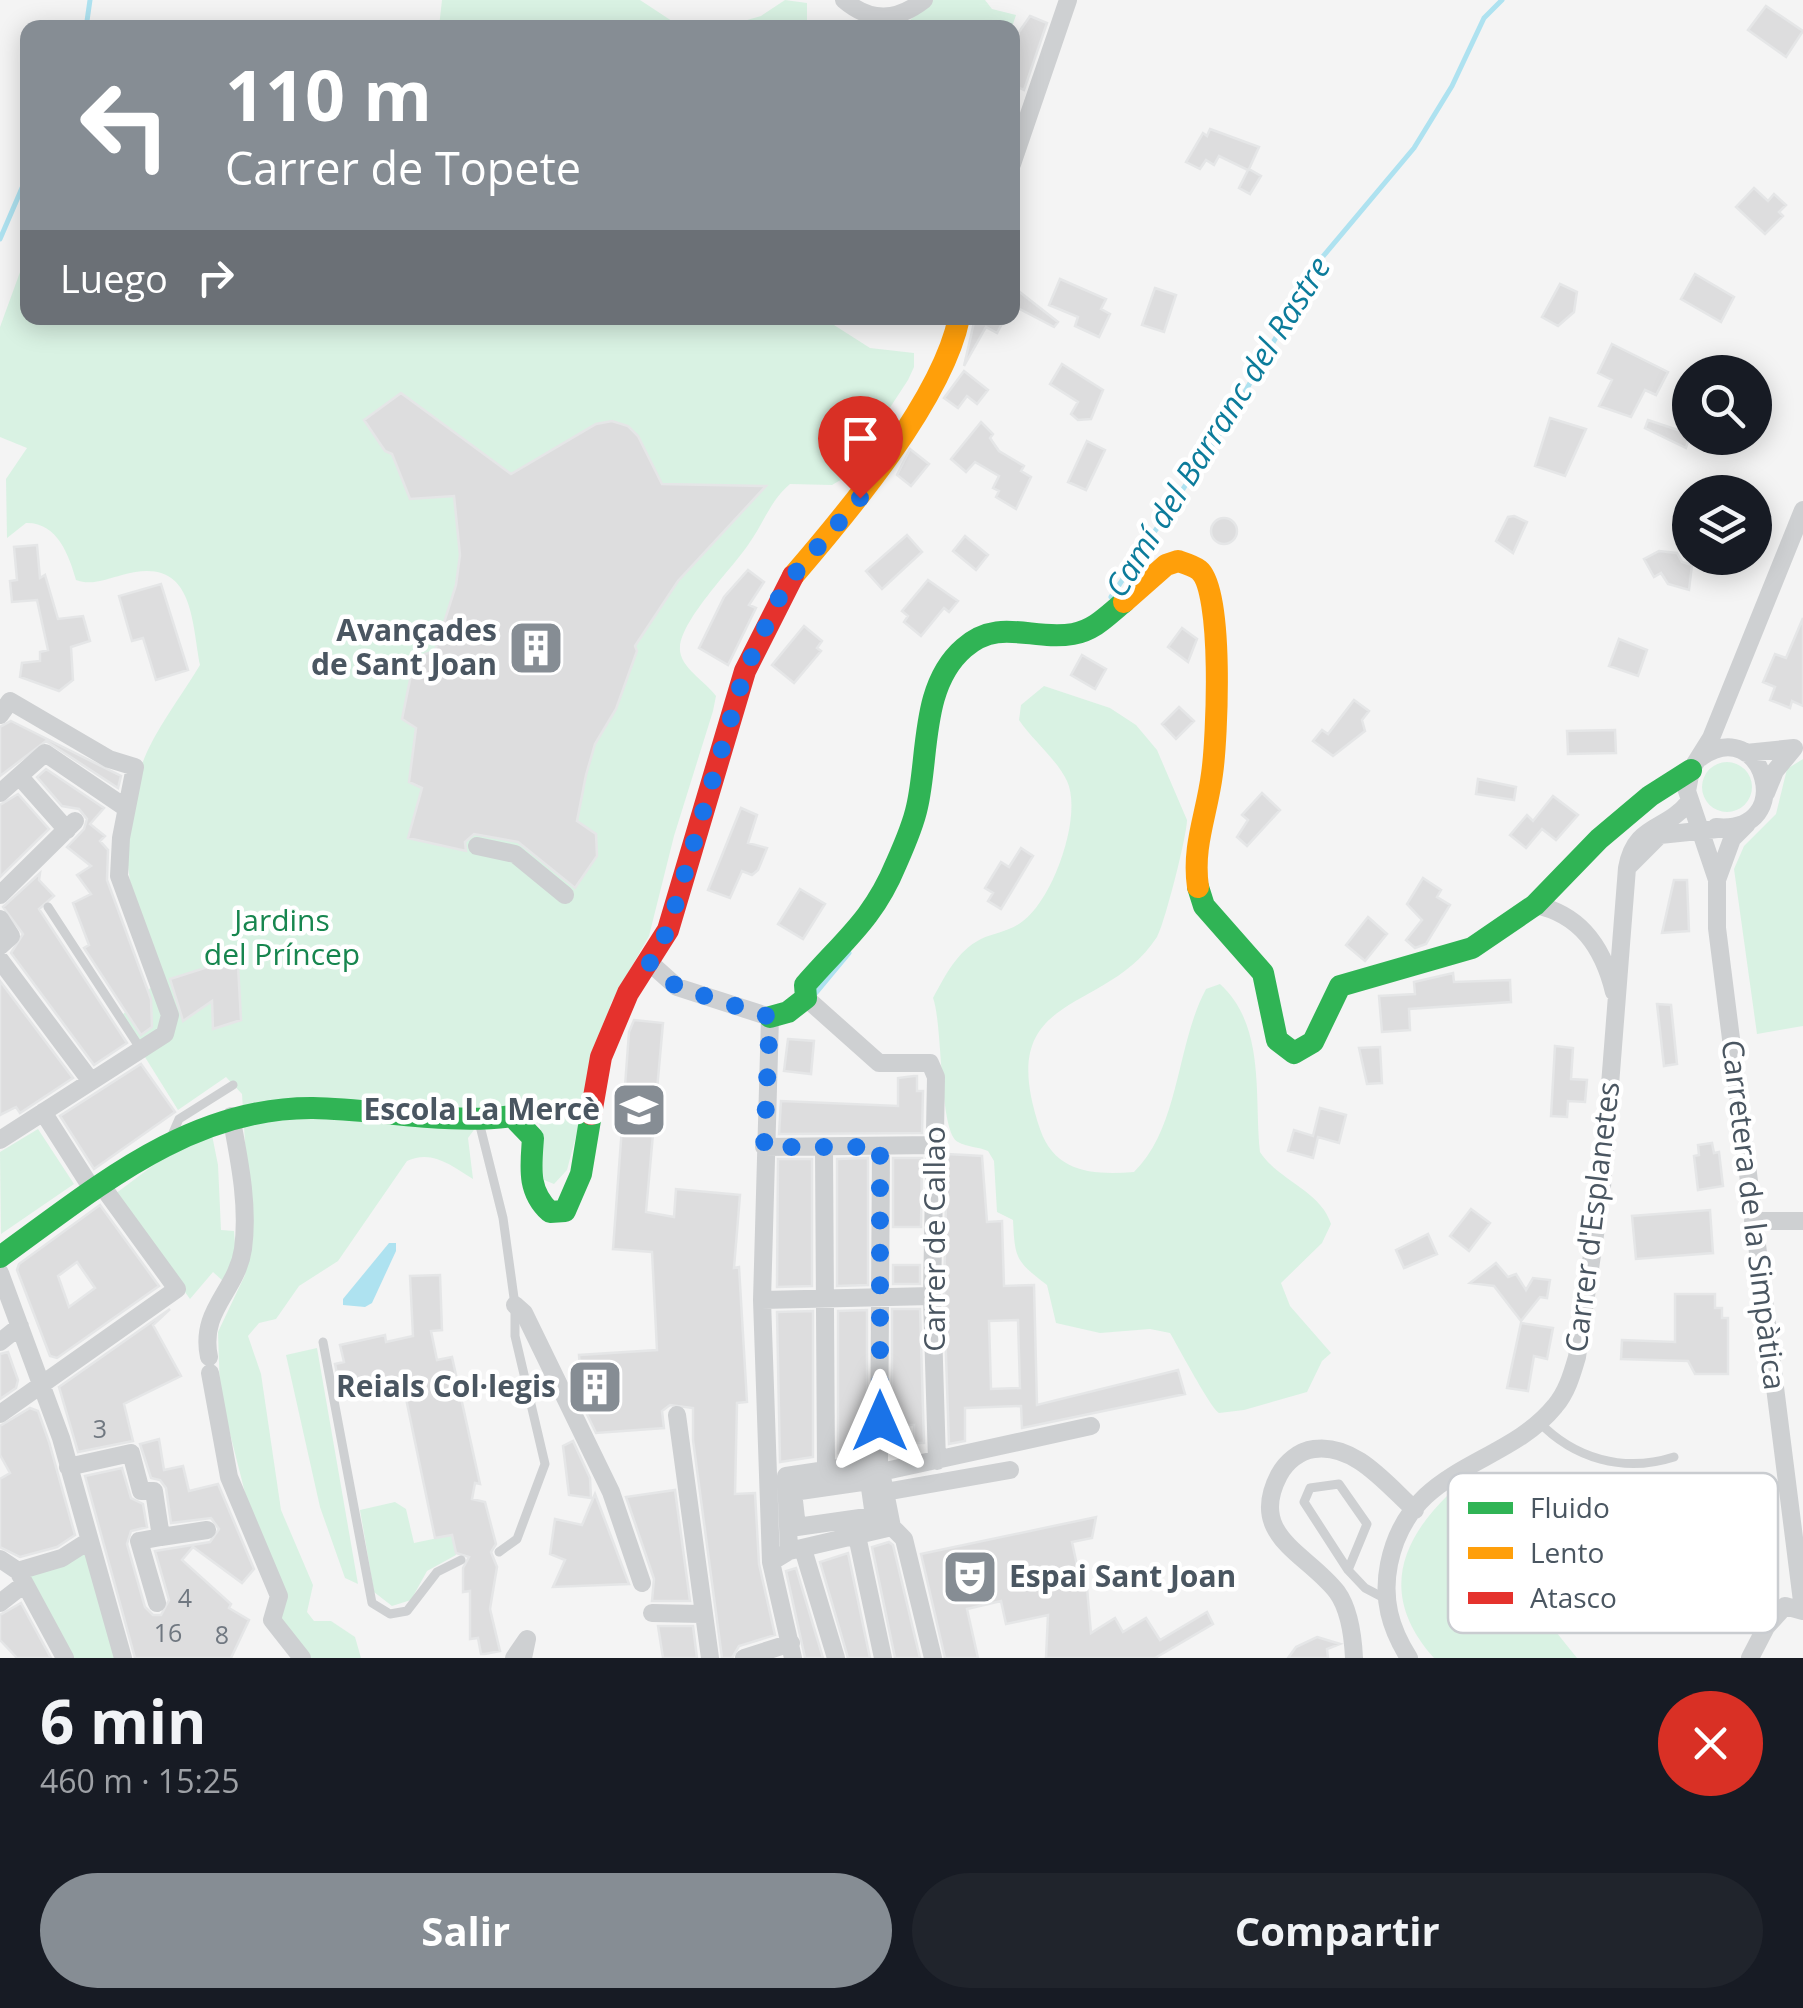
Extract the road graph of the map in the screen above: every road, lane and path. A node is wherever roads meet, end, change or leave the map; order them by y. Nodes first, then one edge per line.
1 (844, 0) edge
2 (924, 0) edge
3 (1068, 0) edge
4 (1020, 141) edge
5 (957, 325) edge
6 (1803, 510) edge
7 (1730, 689) junction
8 (5, 708) edge
9 (1798, 747) edge
10 (1742, 751) junction
11 (1694, 766) junction
12 (20, 777) junction
13 (0, 793) edge
14 (1766, 793) junction
15 (1650, 796) junction
16 (1689, 802) junction
17 (126, 808) junction
18 (1751, 820) junction
19 (1727, 828) junction
20 (1700, 830) junction
21 (477, 846) dead end
22 (1627, 868) junction
23 (1716, 880) junction
24 (0, 894) edge
25 (565, 895) dead end
26 (1535, 905) junction
27 (48, 907) dead end
28 (0, 960) edge
29 (649, 962) junction
30 (806, 998) junction
31 (1618, 1012) junction
32 (770, 1017) junction
33 (140, 1048) junction
34 (90, 1080) junction
35 (233, 1085) dead end
36 (44, 1112) junction
37 (480, 1122) junction
38 (214, 1126) junction
39 (171, 1138) junction
40 (0, 1140) edge
41 (935, 1145) junction
42 (764, 1147) junction
43 (880, 1147) junction
44 (824, 1148) junction
45 (98, 1189) junction
46 (1754, 1221) junction
47 (1803, 1221) edge
48 (0, 1257) edge
49 (0, 1273) edge
50 (932, 1296) junction
51 (880, 1298) junction
52 (762, 1300) junction
53 (824, 1300) junction
54 (516, 1305) junction
55 (20, 1326) junction
56 (0, 1342) edge
57 (324, 1342) dead end
58 (42, 1381) junction
59 (0, 1414) edge
60 (676, 1415) dead end
61 (1538, 1421) junction
62 (1091, 1426) dead end
63 (1674, 1457) dead end
64 (936, 1462) junction
65 (68, 1467) junction
66 (826, 1470) junction
67 (1010, 1470) dead end
68 (877, 1471) junction
69 (1455, 1473) edge
70 (777, 1476) junction
71 (1448, 1477) edge
72 (885, 1492) junction
73 (1414, 1510) junction
74 (892, 1527) junction
75 (207, 1530) dead end
76 (160, 1536) junction
77 (857, 1536) junction
78 (88, 1542) junction
79 (796, 1550) junction
80 (500, 1552) dead end
81 (0, 1559) edge
82 (461, 1560) dead end
83 (771, 1562) junction
84 (1348, 1570) junction
85 (20, 1578) junction
86 (642, 1582) dead end
87 (1386, 1599) junction
88 (157, 1602) dead end
89 (0, 1603) edge
90 (1803, 1610) edge
91 (1778, 1611) edge
92 (652, 1613) dead end
93 (702, 1614) junction
94 (543, 1629) dead end
95 (1764, 1633) edge
96 (792, 1650) edge
97 (65, 1658) edge
98 (124, 1658) edge
99 (302, 1658) edge
100 (514, 1658) edge
101 (523, 1658) edge
102 (532, 1658) edge
103 (710, 1658) edge
104 (744, 1658) edge
105 (836, 1658) edge
106 (883, 1658) edge
107 (933, 1658) edge
108 (1354, 1658) edge
109 (1409, 1658) edge
110 (1750, 1658) edge

1 - 2 street
3 - 4 street
5 - 29 street
6 - 7 street
7 - 10 street
7 - 11 street
8 - 17 street
9 - 10 street
9 - 14 street
10 - 11 street
10 - 14 street
11 - 15 street
11 - 16 street
12 - 13 street
12 - 17 street
12 - 24 street
14 - 18 street
15 - 16 street
15 - 26 street
16 - 19 street
16 - 20 street, Carretera de la Simpàtica
16 - 22 street, Carrer d'Esplanetes
17 - 33 street
18 - 19 street
18 - 23 street, Carretera de la Simpàtica
19 - 20 street
20 - 22 street
20 - 23 street, Carretera de la Simpàtica
21 - 25 street
22 - 31 street, Carrer d'Esplanetes
23 - 46 street, Carretera de la Simpàtica
26 - 30 street
26 - 31 street
27 - 33 lane
28 - 34 street
29 - 32 street
29 - 37 street
30 - 32 street
30 - 41 street, Carrer de Callao
31 - 61 street, Carrer d'Esplanetes
32 - 42 street
33 - 34 street
34 - 36 street
35 - 39 lane
36 - 40 street
36 - 45 street
37 - 38 street
37 - 54 lane
38 - 39 street
38 - 99 street
39 - 45 street
41 - 43 street
41 - 50 street, Carrer de Callao
42 - 44 street
42 - 52 street
43 - 44 street
43 - 51 street
44 - 53 street
45 - 48 street
45 - 58 street
46 - 47 street
46 - 90 street, Carretera de la Simpàtica
49 - 55 street
50 - 51 street
50 - 64 street, Carrer de Callao
51 - 53 street
51 - 68 street
52 - 53 street
52 - 70 street
53 - 66 street
54 - 80 lane
54 - 86 street
55 - 56 street
55 - 58 street
57 - 82 lane
58 - 59 street
58 - 65 street
60 - 93 street
61 - 63 lane
61 - 69 street, Carrer d'Esplanetes
62 - 64 street
64 - 68 street
65 - 76 street
65 - 78 street
66 - 68 street
66 - 70 street
67 - 72 street
68 - 68 street
68 - 72 street
70 - 79 street
70 - 83 street
71 - 73 street, Carrer d'Esplanetes
72 - 74 street
73 - 87 street, Carrer d'Esplanetes
73 - 108 street
74 - 77 street
74 - 107 street
75 - 76 street
76 - 88 street
77 - 79 street
77 - 106 street
78 - 85 street
78 - 98 street
79 - 83 street
79 - 105 street
81 - 85 street
83 - 96 street
84 - 84 lane
84 - 87 lane
85 - 89 street
85 - 97 street
87 - 109 street, Carrer d'Esplanetes
90 - 91 street
92 - 93 street
93 - 103 street
94 - 102 street
95 - 110 street
96 - 104 street
100 - 101 street

